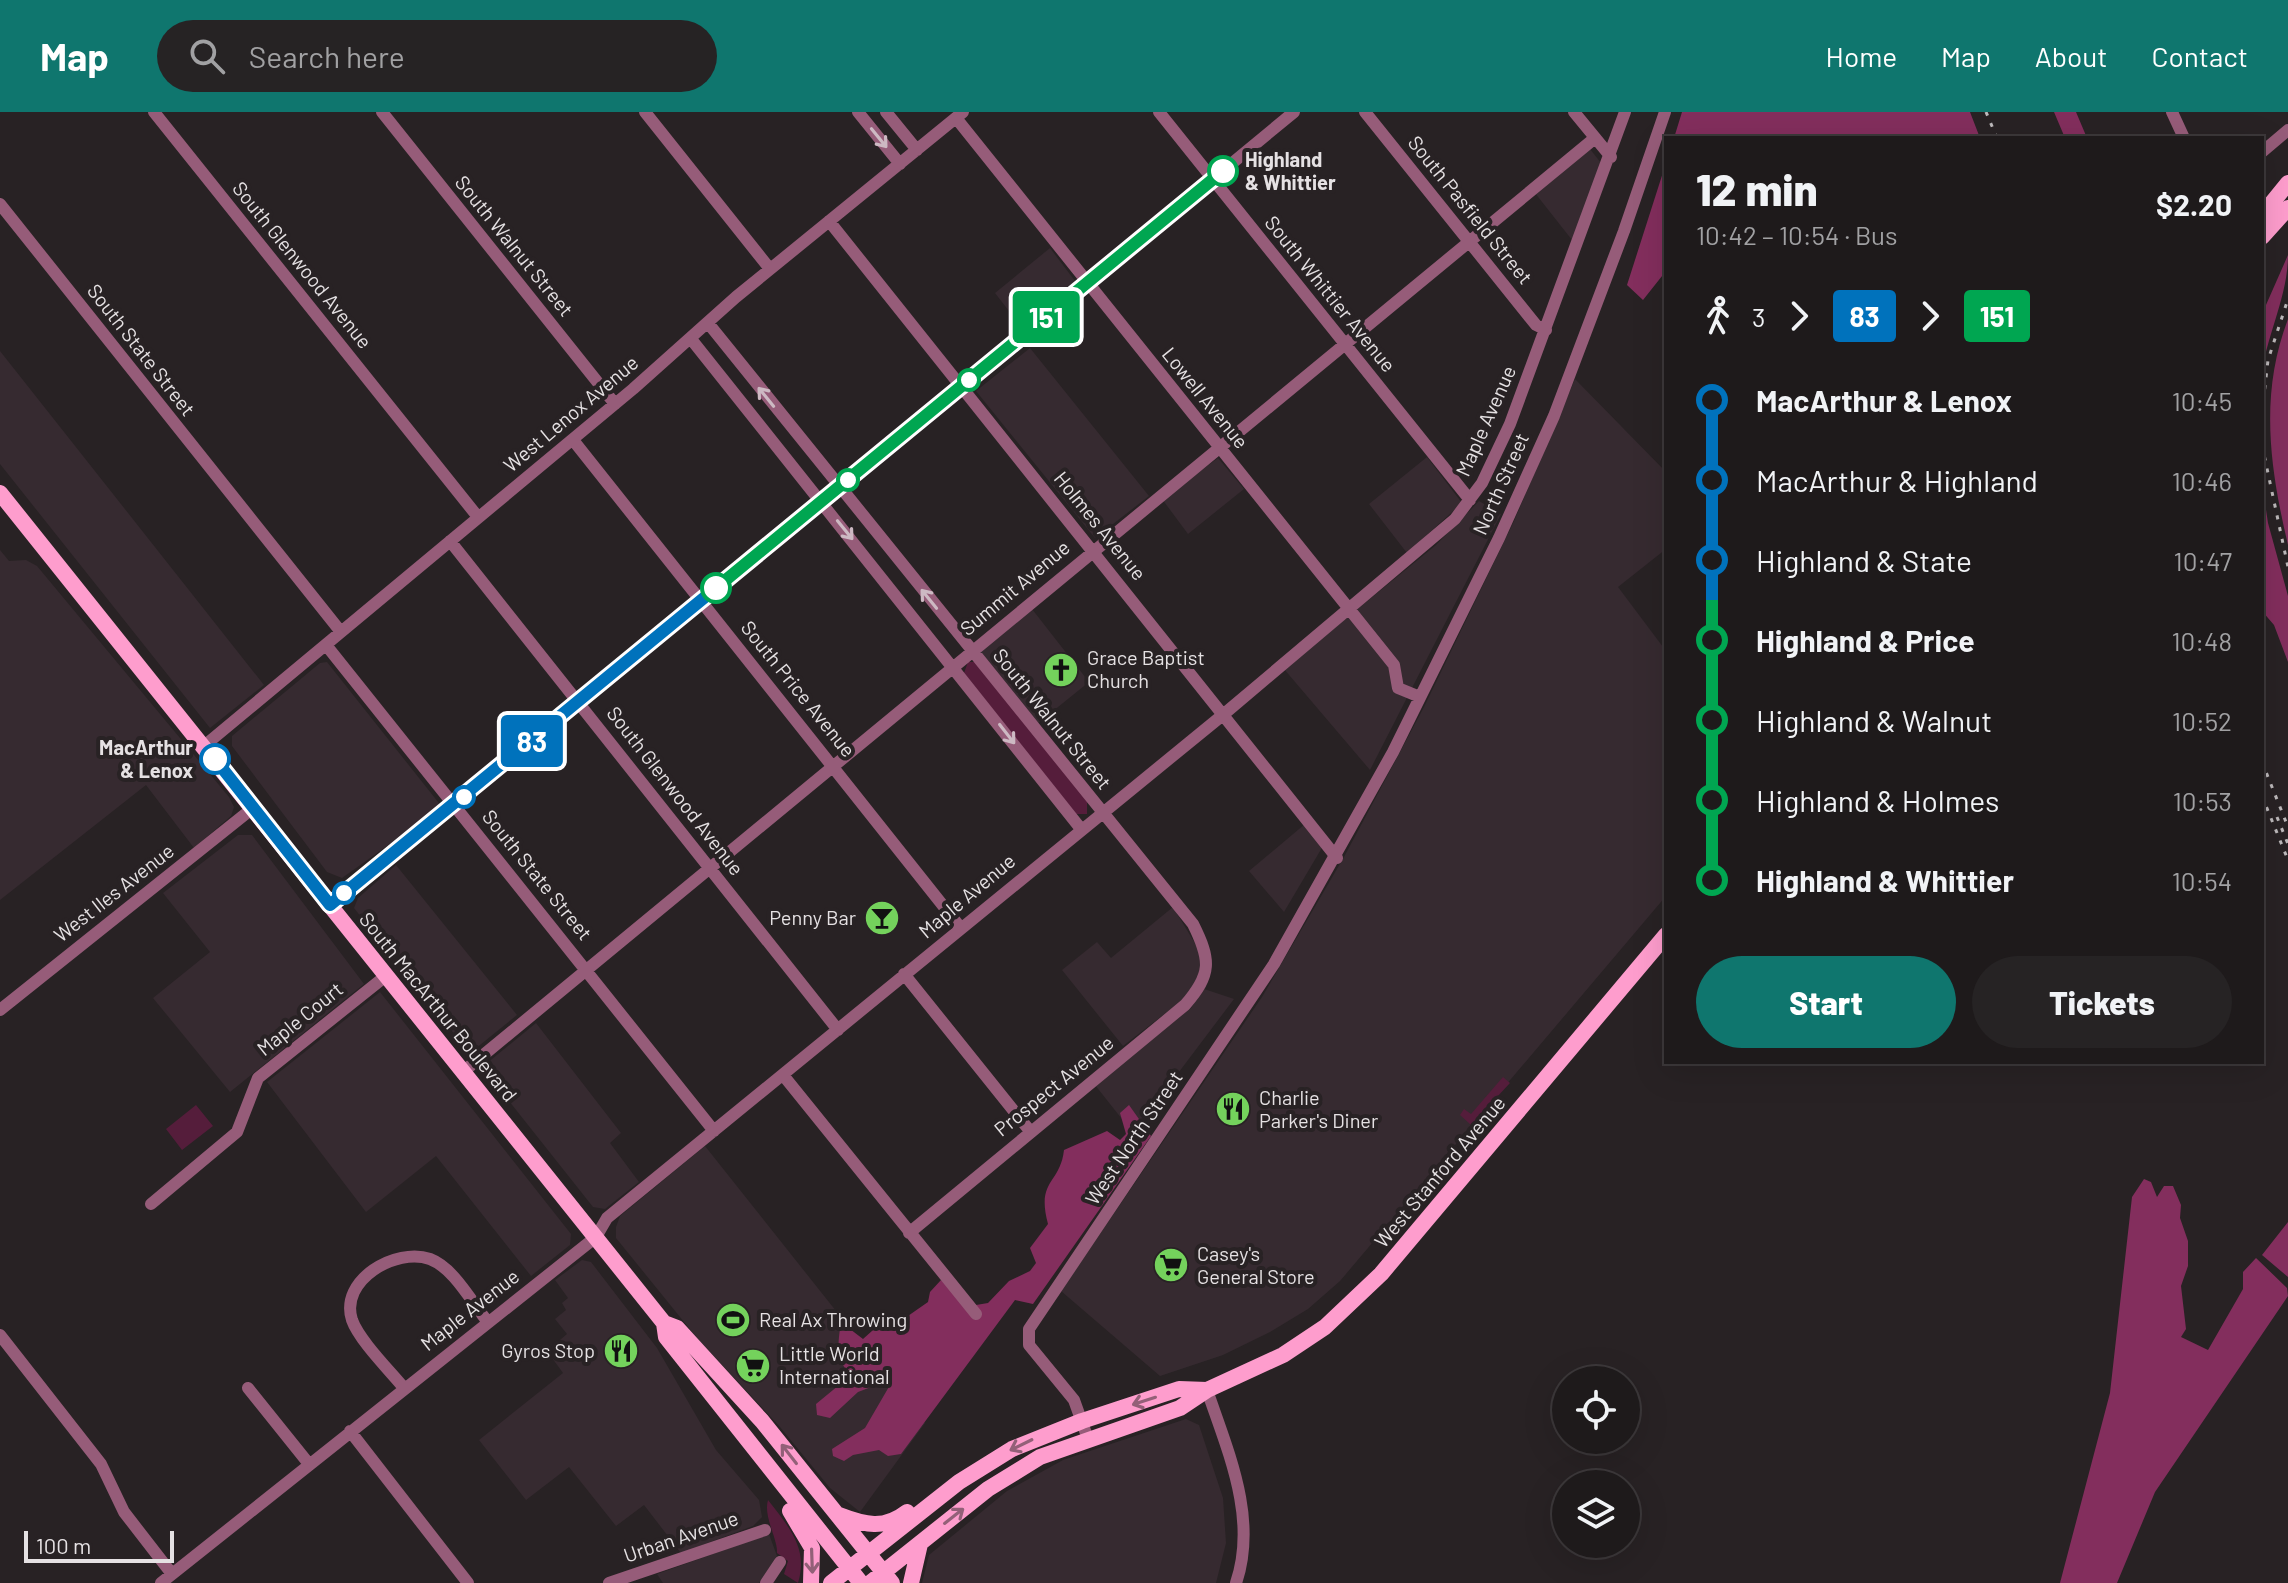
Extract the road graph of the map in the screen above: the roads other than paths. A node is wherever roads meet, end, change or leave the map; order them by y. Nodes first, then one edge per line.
1 (154, 112) edge
2 (382, 112) edge
3 (645, 112) edge
4 (858, 112) edge
5 (886, 112) edge
6 (1159, 112) edge
7 (1294, 112) edge
8 (1365, 112) edge
9 (1574, 112) edge
10 (1625, 112) edge
11 (1665, 112) edge
12 (2172, 112) edge
13 (960, 115) edge
14 (2288, 130) edge
15 (2183, 136) edge
16 (1595, 138) junction
17 (917, 150) junction
18 (2264, 150) edge
19 (1611, 157) junction
20 (900, 164) junction
21 (1213, 179) junction
22 (2288, 183) edge
23 (0, 204) edge
24 (2288, 208) edge
25 (2264, 213) edge
26 (829, 221) junction
27 (2264, 235) edge
28 (1469, 241) junction
29 (767, 265) junction
30 (1086, 284) junction
31 (708, 323) junction
32 (1546, 330) junction
33 (691, 339) junction
34 (1344, 344) junction
35 (961, 386) junction
36 (615, 404) junction
37 (573, 440) junction
38 (1219, 447) junction
39 (839, 487) junction
40 (0, 493) edge
41 (1470, 500) junction
42 (822, 501) junction
43 (478, 517) junction
44 (450, 541) junction
45 (1093, 550) junction
46 (702, 600) junction
47 (1350, 610) junction
48 (341, 632) junction
49 (326, 645) junction
50 (972, 651) junction
51 (953, 665) junction
52 (1420, 697) junction
53 (579, 702) junction
54 (1224, 714) junction
55 (204, 746) junction
56 (833, 764) junction
57 (455, 805) junction
58 (253, 808) junction
59 (1102, 812) junction
60 (1081, 829) junction
61 (1337, 858) junction
62 (710, 867) junction
63 (330, 905) junction
64 (960, 927) junction
65 (1664, 937) edge
66 (1206, 959) joint
67 (586, 968) junction
68 (904, 974) junction
69 (387, 975) junction
70 (0, 1010) edge
71 (838, 1030) junction
72 (464, 1071) junction
73 (783, 1075) junction
74 (714, 1131) junction
75 (1030, 1131) junction
76 (151, 1204) dead end
77 (909, 1233) junction
78 (596, 1237) junction
79 (976, 1314) dead end
80 (488, 1322) junction
81 (664, 1323) junction
82 (0, 1335) edge
83 (248, 1388) dead end
84 (404, 1388) junction
85 (1207, 1390) junction
86 (1082, 1421) junction
87 (350, 1431) junction
88 (1088, 1439) junction
89 (751, 1445) junction
90 (309, 1464) junction
91 (959, 1482) junction
92 (838, 1515) junction
93 (765, 1530) dead end
94 (921, 1543) junction
95 (869, 1553) junction
96 (780, 1562) dead end
97 (850, 1568) junction
98 (172, 1574) junction
99 (888, 1578) edge
100 (161, 1583) edge
101 (468, 1583) edge
102 (609, 1583) edge
103 (766, 1583) edge
104 (811, 1583) edge
105 (831, 1583) edge
106 (861, 1583) edge
107 (870, 1583) edge
108 (911, 1583) edge
109 (1236, 1583) edge

1 - 43 street, South Glenwood Avenue
2 - 36 street, South Walnut Street
3 - 29 street
4 -> 20 street
5 - 17 street
6 - 21 street, South Whittier Avenue
7 - 21 street
8 - 28 street, South Pasfield Street
9 - 16 street
10 - 19 street, Maple Avenue
11 - 52 street, North Street
12 - 15 street
13 - 17 street, West Lenox Avenue
13 - 30 street, Lowell Avenue
14 - 18 street
16 - 19 street
16 - 28 street, Summit Avenue
17 - 20 street, West Lenox Avenue
19 - 32 street, Maple Avenue
20 - 26 street, West Lenox Avenue
21 - 30 street
21 - 34 street, South Whittier Avenue
22 - 25 main road
23 - 48 street, South State Street
24 - 27 main road
26 - 29 street, West Lenox Avenue
26 - 35 street, Holmes Avenue
28 - 32 street, South Pasfield Street
28 - 34 street, Summit Avenue
29 - 31 street, West Lenox Avenue
30 - 35 street
30 - 38 street, Lowell Avenue
31 - 33 street, West Lenox Avenue
39 -> 31 street, South Walnut Street
32 - 41 street, Maple Avenue
33 - 36 street, West Lenox Avenue
33 - 42 street
34 - 38 street, Summit Avenue
34 - 41 street, South Whittier Avenue
35 - 39 street
35 - 45 street, Holmes Avenue
36 - 37 street, West Lenox Avenue
37 - 43 street, West Lenox Avenue
37 - 46 street, South Price Avenue
38 - 45 street, Summit Avenue
38 - 47 street, Lowell Avenue
39 - 42 street
50 -> 39 street, South Walnut Street
40 - 55 main road, South MacArthur Boulevard
41 - 47 street, Maple Avenue
42 - 46 street
42 -> 51 street
43 - 44 street, West Lenox Avenue
44 - 48 street, West Lenox Avenue
44 - 53 street, South Glenwood Avenue
45 - 50 street, Summit Avenue
45 - 54 street, Holmes Avenue
46 - 53 street
46 - 56 street, South Price Avenue
47 - 52 street, Lowell Avenue
47 - 54 street, Maple Avenue
48 - 49 street, West Lenox Avenue
49 - 55 street, West Lenox Avenue
49 - 57 street, South State Street
50 - 51 street, Summit Avenue
50 - 59 street, South Walnut Street
51 - 56 street, Summit Avenue
51 -> 60 street
52 - 61 street, North Street
53 - 57 street
53 - 62 street, South Glenwood Avenue
54 - 59 street, Maple Avenue
54 - 61 street, Holmes Avenue
55 - 58 main road, South MacArthur Boulevard
56 - 62 street, Summit Avenue
56 - 64 street, South Price Avenue
57 - 63 street
57 - 67 street, South State Street
58 - 63 main road, South MacArthur Boulevard
58 - 70 street, West Iles Avenue
59 - 60 street, Maple Avenue
59 - 66 street, South Walnut Street
60 - 64 street, Maple Avenue
61 - 86 street, West North Street
62 - 67 street, Summit Avenue
62 - 71 street, South Glenwood Avenue
63 - 69 main road, South MacArthur Boulevard
64 - 68 street, Maple Avenue
65 - 85 main road, West Stanford Avenue
66 - 75 street, Prospect Avenue
67 - 72 street, Summit Avenue
67 - 74 street, South State Street
68 - 71 street, Maple Avenue
68 - 75 street
69 - 72 main road, South MacArthur Boulevard
69 - 76 street, Maple Court
71 - 73 street, Maple Avenue
72 - 78 main road, South MacArthur Boulevard
73 - 74 street, Maple Avenue
73 - 77 street
74 - 78 street, Maple Avenue
75 - 77 street, Prospect Avenue
77 - 79 street
78 - 80 street, Maple Avenue
78 - 81 main road, South MacArthur Boulevard
80 - 84 street, Maple Avenue
80 - 84 street
81 - 89 main road, South MacArthur Boulevard
92 -> 81 main road, South MacArthur Boulevard
82 - 98 street
83 - 90 street
84 - 87 street, Maple Avenue
85 -> 86 main road, West Stanford Avenue
85 - 88 main road, West Stanford Avenue
85 - 109 street
86 - 88 street, West North Street
86 -> 91 main road, West Stanford Avenue
87 - 90 street, Maple Avenue
87 - 101 street
94 -> 88 main road, West Stanford Avenue
89 - 97 main road, South MacArthur Boulevard
89 -> 104 main road
90 - 98 street, Maple Avenue
91 - 92 main road
91 - 95 main road, West Stanford Avenue
92 - 95 main road, South MacArthur Boulevard
93 - 102 street, Urban Avenue
94 - 99 main road, West Stanford Avenue
94 - 108 main road
95 - 97 main road, West Stanford Avenue
95 - 99 main road, South MacArthur Boulevard
96 - 103 street
97 - 105 main road, West Stanford Avenue
97 - 106 main road, South MacArthur Boulevard
98 - 100 street, Maple Avenue
99 - 107 main road, West Stanford Avenue

